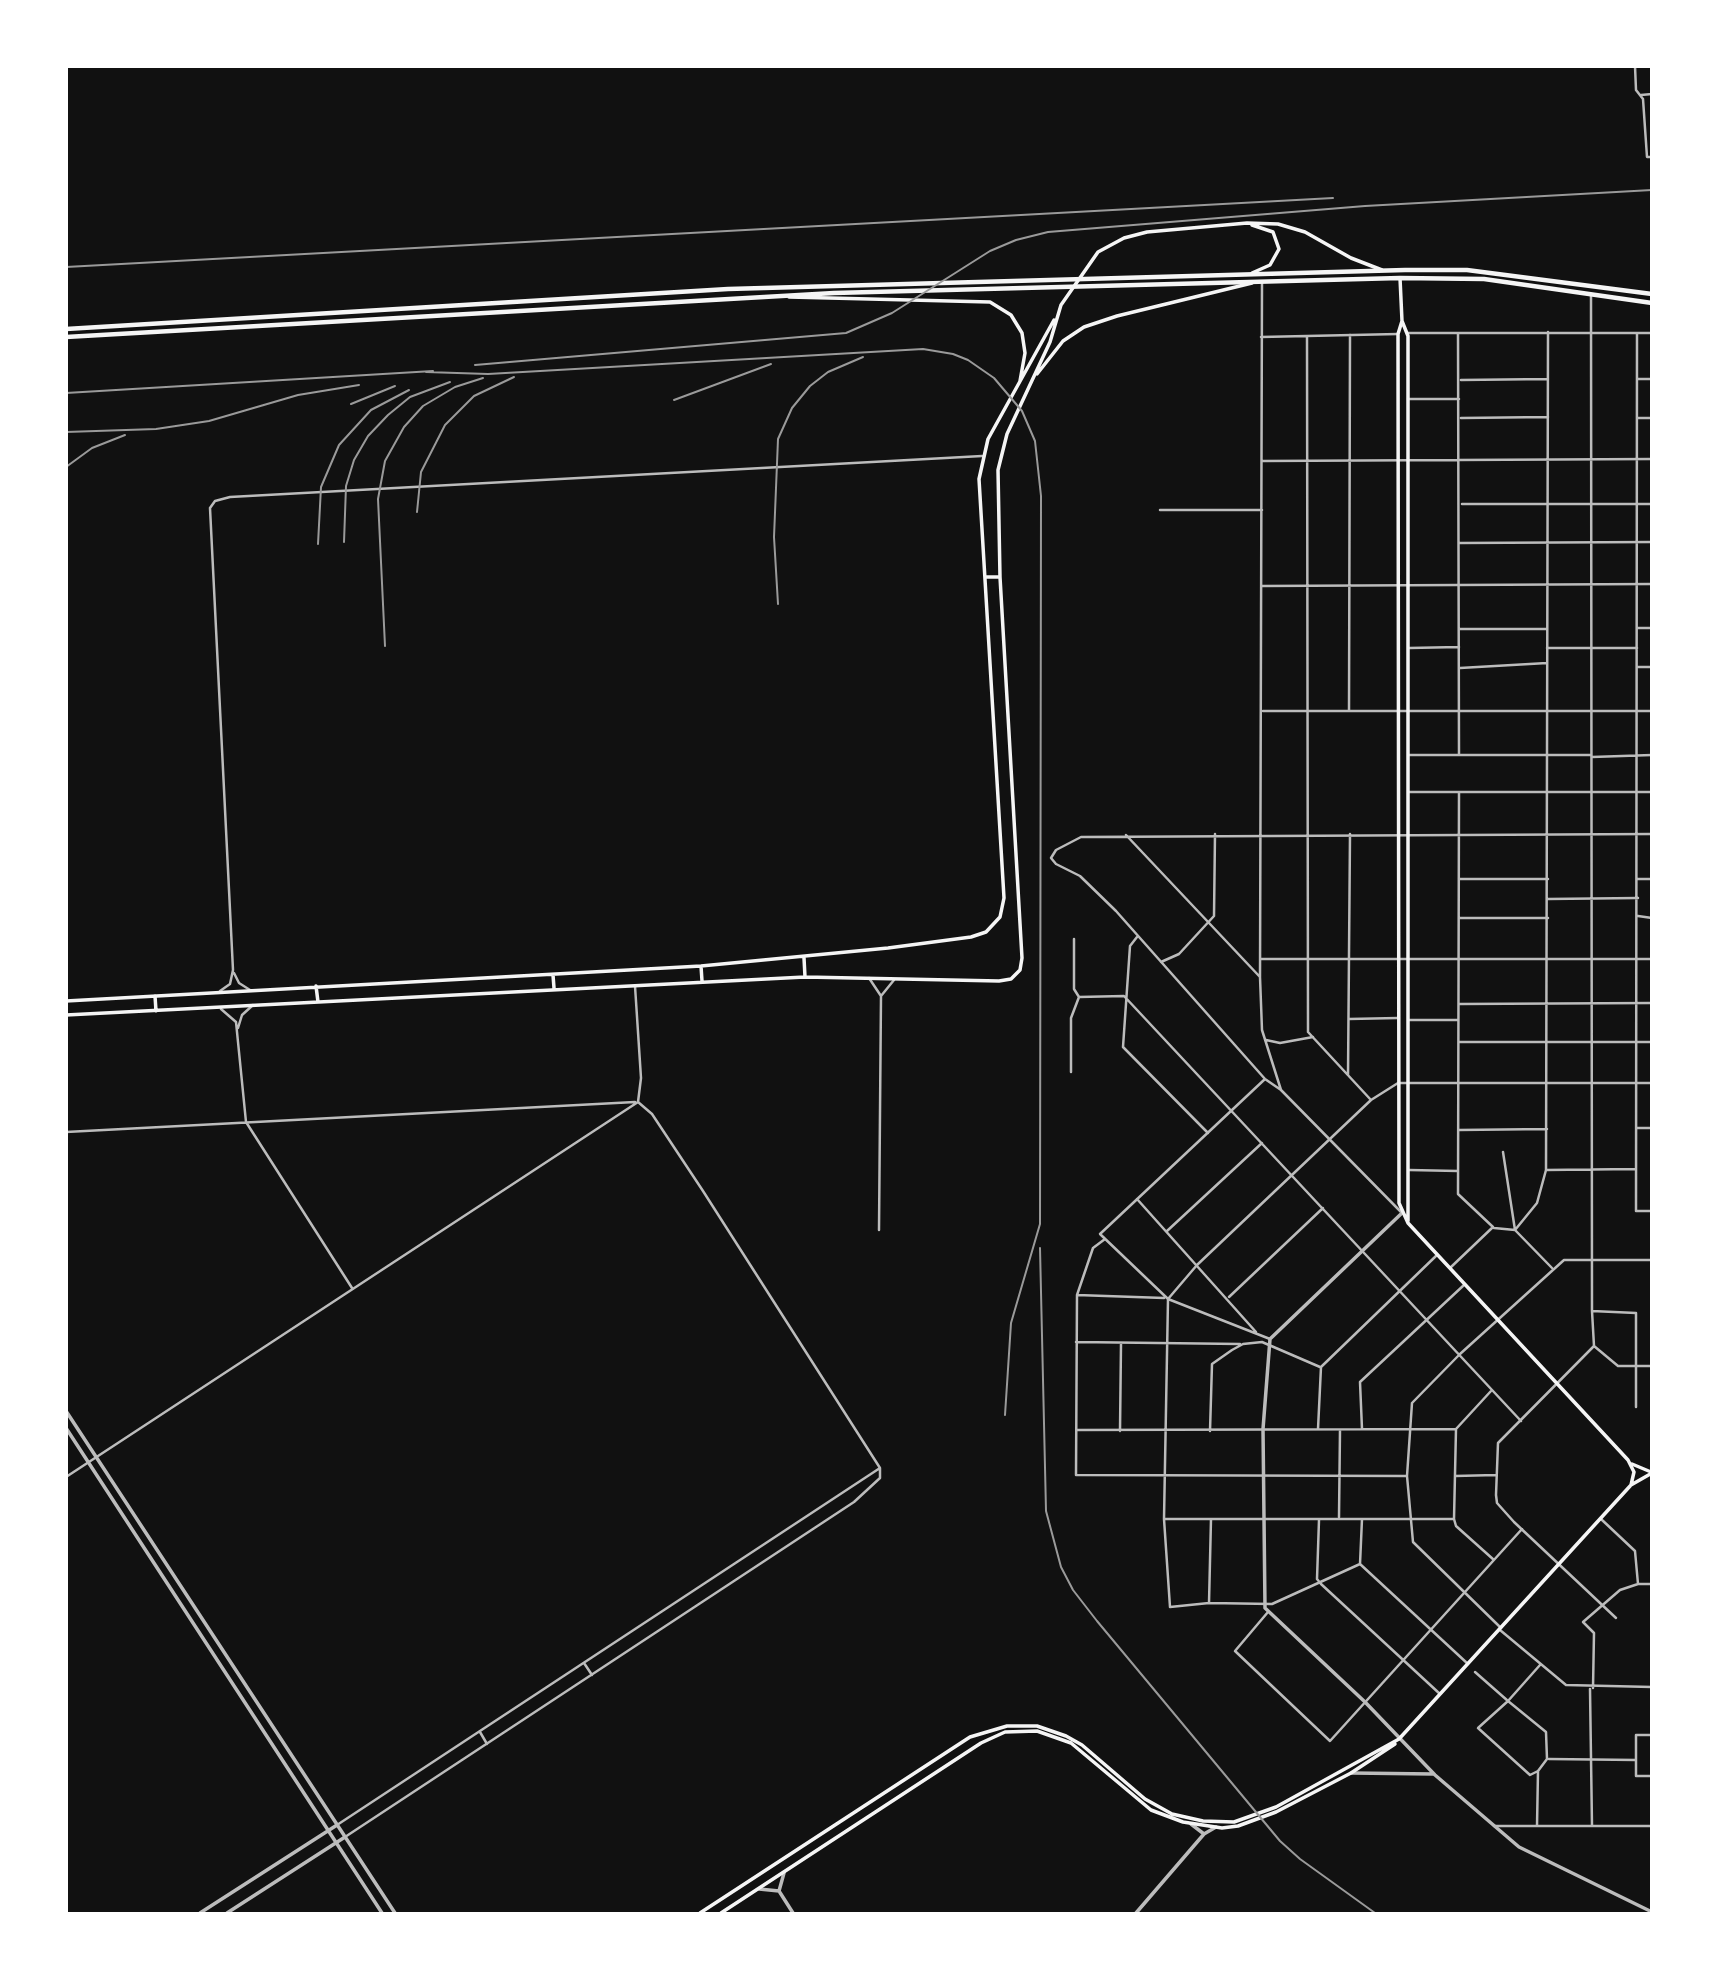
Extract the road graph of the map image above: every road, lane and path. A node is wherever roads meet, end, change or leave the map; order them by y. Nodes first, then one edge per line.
1 (1634, 66) edge
2 (1651, 94) edge
3 (1640, 95) junction
4 (1651, 157) edge
5 (1247, 223) junction
6 (1400, 270) junction
7 (1384, 271) junction
8 (1245, 276) junction
9 (1400, 278) junction
10 (1259, 282) junction
11 (816, 286) junction
12 (795, 287) junction
13 (1591, 294) junction
14 (1651, 294) edge
15 (817, 295) junction
16 (797, 296) junction
17 (780, 297) junction
18 (1651, 303) edge
19 (1059, 312) junction
20 (1402, 321) junction
21 (66, 329) edge
22 (1591, 331) junction
23 (1548, 332) junction
24 (1651, 332) edge
25 (1458, 333) junction
26 (1637, 333) junction
27 (1398, 334) junction
28 (1407, 334) junction
29 (1307, 335) junction
30 (1350, 335) junction
31 (66, 337) edge
32 (1261, 337) junction
33 (1034, 378) junction
34 (1548, 379) junction
35 (1637, 379) junction
36 (1651, 379) edge
37 (1459, 380) junction
38 (1019, 384) junction
39 (1408, 399) junction
40 (1459, 399) junction
41 (1548, 417) junction
42 (1460, 418) junction
43 (1637, 418) junction
44 (1651, 418) edge
45 (982, 456) junction
46 (1651, 458) edge
47 (1637, 459) junction
48 (1398, 460) junction
49 (1408, 460) junction
50 (1459, 460) junction
51 (1548, 460) junction
52 (1592, 460) junction
53 (1263, 461) junction
54 (1349, 461) junction
55 (1307, 462) junction
56 (1637, 503) junction
57 (1461, 504) junction
58 (1548, 504) junction
59 (1591, 504) junction
60 (1651, 504) edge
61 (1160, 510) dead end
62 (1262, 510) junction
63 (1591, 541) junction
64 (1637, 541) junction
65 (1548, 542) junction
66 (1651, 542) edge
67 (1460, 543) junction
68 (985, 577) junction
69 (1000, 577) junction
70 (1397, 584) junction
71 (1409, 584) junction
72 (1458, 584) junction
73 (1547, 584) junction
74 (1591, 584) junction
75 (1637, 584) junction
76 (1651, 584) edge
77 (1349, 585) junction
78 (1262, 586) junction
79 (1306, 586) junction
80 (1637, 628) junction
81 (1651, 628) edge
82 (1458, 629) junction
83 (1547, 629) junction
84 (1458, 647) junction
85 (1409, 648) junction
86 (1547, 648) junction
87 (1591, 648) junction
88 (1637, 648) junction
89 (1547, 663) junction
90 (1637, 667) junction
91 (1651, 667) edge
92 (1459, 668) junction
93 (1261, 711) junction
94 (1307, 711) junction
95 (1349, 711) junction
96 (1397, 711) junction
97 (1409, 711) junction
98 (1459, 711) junction
99 (1547, 711) junction
100 (1591, 711) junction
101 (1636, 711) junction
102 (1651, 711) edge
103 (1409, 755) junction
104 (1459, 755) junction
105 (1547, 755) junction
106 (1651, 755) edge
107 (1591, 756) junction
108 (1637, 756) junction
109 (1547, 791) junction
110 (1592, 791) junction
111 (1409, 792) junction
112 (1459, 792) junction
113 (1651, 792) edge
114 (1637, 793) junction
115 (1547, 833) junction
116 (1592, 833) junction
117 (1215, 834) junction
118 (1261, 834) junction
119 (1307, 834) junction
120 (1350, 834) junction
121 (1398, 834) junction
122 (1409, 834) junction
123 (1459, 834) junction
124 (1637, 834) junction
125 (1651, 834) edge
126 (1126, 835) junction
127 (1459, 879) junction
128 (1548, 879) junction
129 (1638, 879) junction
130 (1651, 879) edge
131 (1592, 898) junction
132 (1638, 898) junction
133 (1548, 899) junction
134 (1639, 916) junction
135 (1459, 918) junction
136 (1548, 918) junction
137 (1651, 918) edge
138 (1210, 923) junction
139 (1137, 937) junction
140 (1074, 939) dead end
141 (804, 958) junction
142 (1349, 958) junction
143 (1398, 958) junction
144 (1409, 958) junction
145 (1458, 958) junction
146 (1592, 958) junction
147 (1260, 959) junction
148 (1308, 959) junction
149 (1548, 959) junction
150 (1637, 959) junction
151 (1651, 959) edge
152 (1160, 962) junction
153 (701, 966) junction
154 (233, 970) junction
155 (554, 975) junction
156 (805, 977) junction
157 (868, 977) junction
158 (1260, 977) junction
159 (896, 978) junction
160 (702, 981) junction
161 (635, 984) junction
162 (316, 986) junction
163 (554, 988) junction
164 (251, 990) junction
165 (219, 992) junction
166 (155, 996) junction
167 (881, 996) junction
168 (1124, 996) junction
169 (1079, 997) junction
170 (66, 1001) edge
171 (318, 1002) junction
172 (1592, 1002) junction
173 (1638, 1003) junction
174 (1651, 1003) edge
175 (1458, 1004) junction
176 (1549, 1004) junction
177 (253, 1005) junction
178 (217, 1007) junction
179 (156, 1011) junction
180 (66, 1015) edge
181 (1398, 1018) junction
182 (1349, 1019) junction
183 (1409, 1020) junction
184 (1458, 1020) junction
185 (238, 1032) junction
186 (1313, 1037) junction
187 (1266, 1040) junction
188 (1592, 1041) junction
189 (1458, 1042) junction
190 (1549, 1042) junction
191 (1638, 1042) junction
192 (1651, 1042) edge
193 (1071, 1072) dead end
194 (1348, 1075) junction
195 (1265, 1079) junction
196 (1398, 1083) junction
197 (1409, 1083) junction
198 (1458, 1083) junction
199 (1547, 1083) junction
200 (1592, 1083) junction
201 (1638, 1083) junction
202 (1651, 1083) edge
203 (1281, 1090) junction
204 (1371, 1100) junction
205 (638, 1101) junction
206 (1231, 1111) junction
207 (246, 1122) junction
208 (1636, 1128) junction
209 (1651, 1128) edge
210 (1547, 1129) junction
211 (1458, 1130) junction
212 (66, 1132) edge
213 (1208, 1133) junction
214 (1330, 1141) junction
215 (1262, 1143) junction
216 (1503, 1152) dead end
217 (1636, 1169) junction
218 (1409, 1170) junction
219 (1546, 1170) junction
220 (1592, 1170) junction
221 (1458, 1171) junction
222 (1293, 1175) junction
223 (1137, 1199) junction
224 (1323, 1208) junction
225 (1651, 1211) edge
226 (1402, 1213) junction
227 (1408, 1223) junction
228 (1493, 1227) junction
229 (879, 1230) dead end
230 (1515, 1230) junction
231 (1167, 1231) junction
232 (1105, 1239) junction
233 (1361, 1250) junction
234 (1437, 1254) junction
235 (1591, 1260) junction
236 (1651, 1260) edge
237 (1197, 1265) junction
238 (1450, 1268) junction
239 (1552, 1268) junction
240 (1465, 1284) junction
241 (352, 1288) junction
242 (1398, 1290) junction
243 (1077, 1295) junction
244 (1227, 1298) junction
245 (1168, 1299) junction
246 (1592, 1311) junction
247 (1497, 1319) junction
248 (1427, 1320) junction
249 (1258, 1334) junction
250 (1269, 1341) junction
251 (1076, 1342) junction
252 (1167, 1343) junction
253 (1121, 1344) junction
254 (1243, 1344) junction
255 (1594, 1346) junction
256 (1460, 1354) junction
257 (1638, 1366) junction
258 (1651, 1366) edge
259 (1321, 1367) junction
260 (1558, 1384) junction
261 (1492, 1391) junction
262 (1636, 1407) dead end
263 (66, 1411) edge
264 (1521, 1421) junction
265 (66, 1428) edge
266 (1263, 1429) junction
267 (1318, 1429) junction
268 (1362, 1429) junction
269 (1412, 1429) junction
270 (1456, 1429) junction
271 (1077, 1430) junction
272 (1210, 1430) junction
273 (1340, 1430) junction
274 (1120, 1431) junction
275 (1165, 1431) junction
276 (97, 1457) junction
277 (1628, 1460) junction
278 (89, 1462) junction
279 (880, 1468) junction
280 (1651, 1472) edge
281 (1263, 1474) junction
282 (1340, 1474) junction
283 (1164, 1475) junction
284 (1496, 1475) junction
285 (1406, 1476) junction
286 (1455, 1476) junction
287 (66, 1477) edge
288 (1631, 1486) junction
289 (1263, 1518) junction
290 (1339, 1518) junction
291 (1164, 1519) junction
292 (1211, 1519) junction
293 (1362, 1519) junction
294 (1412, 1519) junction
295 (1454, 1519) junction
296 (1601, 1519) junction
297 (1319, 1520) junction
298 (141, 1524) junction
299 (1522, 1528) junction
300 (132, 1529) junction
301 (1494, 1560) junction
302 (1360, 1564) junction
303 (1560, 1564) junction
304 (1321, 1584) junction
305 (1638, 1584) junction
306 (1651, 1584) edge
307 (1467, 1592) junction
308 (1209, 1603) junction
309 (1603, 1603) junction
310 (1265, 1605) junction
311 (1268, 1612) junction
312 (1616, 1618) dead end
313 (1500, 1629) junction
314 (1431, 1630) junction
315 (1403, 1661) junction
316 (584, 1664) junction
317 (1468, 1664) junction
318 (1540, 1665) junction
319 (1475, 1672) dead end
320 (593, 1676) junction
321 (1592, 1688) junction
322 (1651, 1688) edge
323 (1441, 1695) junction
324 (1508, 1700) junction
325 (1366, 1702) junction
326 (480, 1732) junction
327 (1651, 1735) edge
328 (1399, 1739) junction
329 (489, 1743) junction
330 (941, 1756) junction
331 (1547, 1759) junction
332 (1592, 1759) junction
333 (1636, 1760) junction
334 (947, 1766) junction
335 (1538, 1771) junction
336 (1351, 1773) junction
337 (1435, 1774) junction
338 (1651, 1776) edge
339 (1191, 1824) junction
340 (337, 1825) junction
341 (1494, 1826) junction
342 (1537, 1826) junction
343 (1592, 1826) junction
344 (1651, 1826) edge
345 (1216, 1827) junction
346 (328, 1831) junction
347 (1205, 1835) junction
348 (345, 1837) junction
349 (336, 1843) junction
350 (364, 1867) junction
351 (355, 1872) junction
352 (785, 1872) junction
353 (759, 1889) junction
354 (779, 1891) junction
355 (1651, 1912) edge
356 (200, 1913) edge
357 (227, 1913) edge
358 (382, 1913) edge
359 (395, 1913) edge
360 (700, 1913) edge
361 (721, 1913) edge
362 (793, 1913) edge
363 (1136, 1913) edge

1 - 3 street
2 - 3 street
3 - 4 street
5 - 7 main road
5 - 8 main road
5 - 19 main road
6 - 7 highway
6 - 9 highway
6 - 14 highway
7 - 8 highway
8 - 11 highway
9 - 10 highway
9 - 13 highway
9 - 20 main road
10 - 15 highway
10 - 32 street
10 - 33 main road
11 - 12 highway
11 - 15 highway
12 - 16 highway
12 - 21 highway
13 - 18 highway
13 - 22 street
15 - 16 highway
16 - 17 highway
17 - 31 highway
17 - 38 main road
19 - 33 main road
19 - 38 main road
20 - 27 main road
20 - 28 main road
22 - 23 street
22 - 26 street
22 - 52 street
23 - 25 street
23 - 34 street
24 - 26 street
25 - 28 street
25 - 37 street
26 - 35 street
27 - 30 street
27 - 48 main road
28 - 39 main road
29 - 30 street
29 - 32 street
29 - 55 street
30 - 54 street
32 - 53 street
33 - 69 main road
34 - 37 street
34 - 41 street
35 - 36 street
35 - 43 street
37 - 40 street
38 - 45 main road
39 - 40 street
39 - 49 main road
40 - 42 street
41 - 42 street
41 - 51 street
42 - 50 street
43 - 44 street
43 - 47 street
45 - 68 main road
45 - 154 street
46 - 47 street
47 - 52 street
47 - 56 street
48 - 49 street
48 - 54 street
48 - 70 main road
49 - 50 street
49 - 71 main road
50 - 51 street
50 - 57 street
51 - 52 street
51 - 58 street
52 - 59 street
53 - 55 street
53 - 62 street
54 - 55 street
54 - 77 street
55 - 79 street
56 - 59 street
56 - 60 street
56 - 64 street
57 - 58 street
57 - 67 street
58 - 59 street
58 - 65 street
59 - 63 street
61 - 62 street
62 - 78 street
63 - 64 street
63 - 65 street
63 - 74 street
64 - 66 street
64 - 75 street
65 - 67 street
65 - 73 street
67 - 72 street
68 - 69 main road
68 - 141 main road
69 - 159 main road
70 - 71 street
70 - 77 street
70 - 96 main road
71 - 72 street
71 - 85 main road
72 - 73 street
72 - 82 street
73 - 74 street
73 - 83 street
74 - 75 street
74 - 87 street
75 - 76 street
75 - 80 street
77 - 79 street
77 - 95 street
78 - 79 street
78 - 93 street
79 - 94 street
80 - 81 street
80 - 88 street
82 - 83 street
82 - 84 street
83 - 86 street
84 - 85 street
84 - 92 street
85 - 97 main road
86 - 87 street
86 - 89 street
87 - 88 street
87 - 100 street
88 - 90 street
89 - 92 street
89 - 99 street
90 - 91 street
90 - 101 street
92 - 98 street
93 - 94 street
93 - 118 street
94 - 95 street
94 - 119 street
95 - 96 street
96 - 97 street
96 - 121 main road
97 - 98 street
97 - 103 main road
98 - 99 street
98 - 104 street
99 - 100 street
99 - 105 street
100 - 101 street
100 - 107 street
101 - 102 street
101 - 108 street
103 - 104 street
103 - 111 main road
104 - 105 street
105 - 107 street
105 - 109 street
106 - 108 street
107 - 108 street
107 - 110 street
108 - 114 street
109 - 110 street
109 - 112 street
109 - 115 street
110 - 114 street
110 - 116 street
111 - 112 street
111 - 122 main road
112 - 123 street
113 - 114 street
114 - 124 street
115 - 116 street
115 - 123 street
115 - 128 street
116 - 124 street
116 - 131 street
117 - 118 street
117 - 126 street
117 - 138 street
118 - 119 street
118 - 147 street
119 - 120 street
119 - 148 street
120 - 121 street
120 - 142 street
121 - 122 street
121 - 143 main road
122 - 123 street
122 - 144 main road
123 - 127 street
124 - 125 street
124 - 129 street
126 - 138 street
126 - 139 street
127 - 128 street
127 - 135 street
128 - 133 street
129 - 130 street
129 - 132 street
131 - 132 street
131 - 133 street
131 - 146 street
132 - 134 street
133 - 136 street
134 - 137 street
134 - 150 street
135 - 136 street
135 - 145 street
136 - 149 street
138 - 152 street
138 - 158 street
139 - 152 street
139 - 168 street
140 - 169 street
141 - 153 main road
141 - 156 main road
142 - 143 street
142 - 148 street
142 - 182 street
143 - 144 street
143 - 181 main road
144 - 145 street
144 - 183 main road
145 - 149 street
145 - 175 street
146 - 149 street
146 - 150 street
146 - 172 street
147 - 148 street
147 - 158 street
148 - 186 street
149 - 176 street
150 - 151 street
150 - 173 street
152 - 195 street
153 - 155 main road
153 - 160 main road
154 - 164 street
154 - 165 street
155 - 162 main road
155 - 163 main road
156 - 157 main road
156 - 160 main road
157 - 159 main road
157 - 167 street
158 - 187 street
159 - 167 street
160 - 161 main road
161 - 163 main road
161 - 205 street
162 - 164 main road
162 - 171 main road
163 - 171 main road
164 - 165 main road
165 - 166 main road
166 - 170 main road
166 - 179 main road
167 - 229 street
168 - 169 street
168 - 206 street
168 - 213 street
169 - 193 street
171 - 177 main road
172 - 173 street
172 - 176 street
172 - 188 street
173 - 174 street
173 - 191 street
175 - 176 street
175 - 184 street
176 - 190 street
177 - 178 main road
177 - 185 street
178 - 179 main road
178 - 185 street
179 - 180 main road
181 - 182 street
181 - 196 main road
182 - 194 street
183 - 184 street
183 - 197 main road
184 - 189 street
185 - 207 street
186 - 187 street
186 - 194 street
187 - 203 street
188 - 190 street
188 - 191 street
188 - 200 street
189 - 190 street
189 - 198 street
190 - 199 street
191 - 192 street
191 - 201 street
194 - 204 street
195 - 203 street
195 - 206 street
196 - 197 street
196 - 204 street
196 - 226 main road
197 - 198 street
197 - 218 main road
198 - 199 street
198 - 211 street
199 - 200 street
199 - 210 street
200 - 201 street
200 - 220 street
201 - 202 street
201 - 208 street
203 - 214 street
204 - 214 street
205 - 207 street
205 - 241 street
205 - 279 street
206 - 213 street
206 - 215 street
207 - 212 street
207 - 241 street
208 - 209 street
208 - 217 street
210 - 211 street
210 - 219 street
211 - 221 street
213 - 223 street
214 - 222 street
214 - 226 street
215 - 222 street
215 - 231 street
216 - 230 street
217 - 220 street
217 - 225 street
218 - 221 street
218 - 227 main road
219 - 220 street
219 - 230 street
220 - 235 street
221 - 228 street
222 - 224 street
222 - 237 street
223 - 231 street
223 - 232 street
224 - 233 street
224 - 244 street
226 - 227 main road
226 - 233 street
227 - 234 main road
228 - 230 street
228 - 238 street
230 - 239 street
231 - 237 street
232 - 243 street
232 - 245 street
233 - 242 street
233 - 250 street
234 - 238 main road
234 - 242 street
235 - 236 street
235 - 239 street
235 - 246 street
237 - 244 street
237 - 245 street
238 - 240 main road
239 - 247 street
240 - 247 main road
240 - 248 street
241 - 276 street
242 - 248 street
242 - 259 street
243 - 245 street
243 - 251 street
244 - 249 street
245 - 249 street
245 - 252 street
246 - 255 street
246 - 257 street
247 - 256 street
247 - 260 main road
248 - 256 street
248 - 268 street
249 - 250 street
250 - 254 street
250 - 259 street
250 - 266 street
251 - 253 street
251 - 271 street
252 - 253 street
252 - 254 street
252 - 275 street
253 - 274 street
254 - 272 street
255 - 257 street
255 - 260 street
256 - 261 street
256 - 269 street
257 - 258 street
257 - 262 street
259 - 267 street
260 - 264 street
260 - 277 main road
261 - 264 street
261 - 270 street
263 - 276 street
264 - 284 street
265 - 278 street
266 - 267 street
266 - 272 street
266 - 281 street
267 - 273 street
268 - 269 street
268 - 273 street
269 - 270 street
269 - 285 street
270 - 286 street
271 - 274 street
271 - 283 street
272 - 275 street
273 - 282 street
274 - 275 street
275 - 283 street
276 - 278 street
276 - 298 street
277 - 280 main road
277 - 288 main road
278 - 287 street
278 - 300 street
279 - 316 street
279 - 320 street
280 - 288 main road
281 - 282 street
281 - 283 street
281 - 289 street
282 - 285 street
282 - 290 street
283 - 291 street
284 - 286 street
284 - 299 street
285 - 294 street
286 - 295 street
288 - 296 main road
289 - 292 street
289 - 297 street
289 - 310 street
290 - 293 street
290 - 297 street
291 - 292 street
291 - 308 street
292 - 308 street
293 - 294 street
293 - 302 street
294 - 295 street
294 - 307 street
295 - 301 street
296 - 303 main road
296 - 305 street
297 - 304 street
298 - 300 street
298 - 340 street
299 - 301 street
299 - 303 street
300 - 346 street
301 - 307 street
302 - 304 street
302 - 314 street
303 - 309 street
303 - 313 main road
304 - 310 street
304 - 315 street
305 - 306 street
305 - 309 street
307 - 313 street
307 - 314 street
308 - 310 street
309 - 312 street
309 - 321 street
310 - 311 street
311 - 325 street
311 - 325 street
313 - 317 main road
313 - 318 street
314 - 315 street
314 - 317 street
315 - 323 street
315 - 325 street
316 - 320 street
316 - 326 street
317 - 323 main road
318 - 321 street
318 - 324 street
319 - 324 street
320 - 329 street
321 - 322 street
321 - 332 street
323 - 328 main road
324 - 331 street
324 - 335 street
325 - 328 street
326 - 329 street
326 - 340 street
327 - 333 street
328 - 330 main road
328 - 336 main road
328 - 337 street
329 - 348 street
330 - 334 main road
330 - 360 main road
331 - 332 street
331 - 335 street
332 - 333 street
332 - 343 street
333 - 338 street
334 - 339 main road
334 - 352 main road
335 - 342 street
336 - 337 street
336 - 345 main road
337 - 341 street
339 - 345 main road
339 - 347 street
340 - 346 street
340 - 348 street
341 - 342 street
341 - 355 street
342 - 343 street
343 - 344 street
345 - 347 street
346 - 349 street
346 - 356 street
347 - 363 street
348 - 349 street
348 - 350 street
349 - 351 street
349 - 357 street
350 - 351 street
350 - 359 street
351 - 358 street
352 - 353 main road
352 - 354 street
353 - 354 street
353 - 361 main road
354 - 362 street

